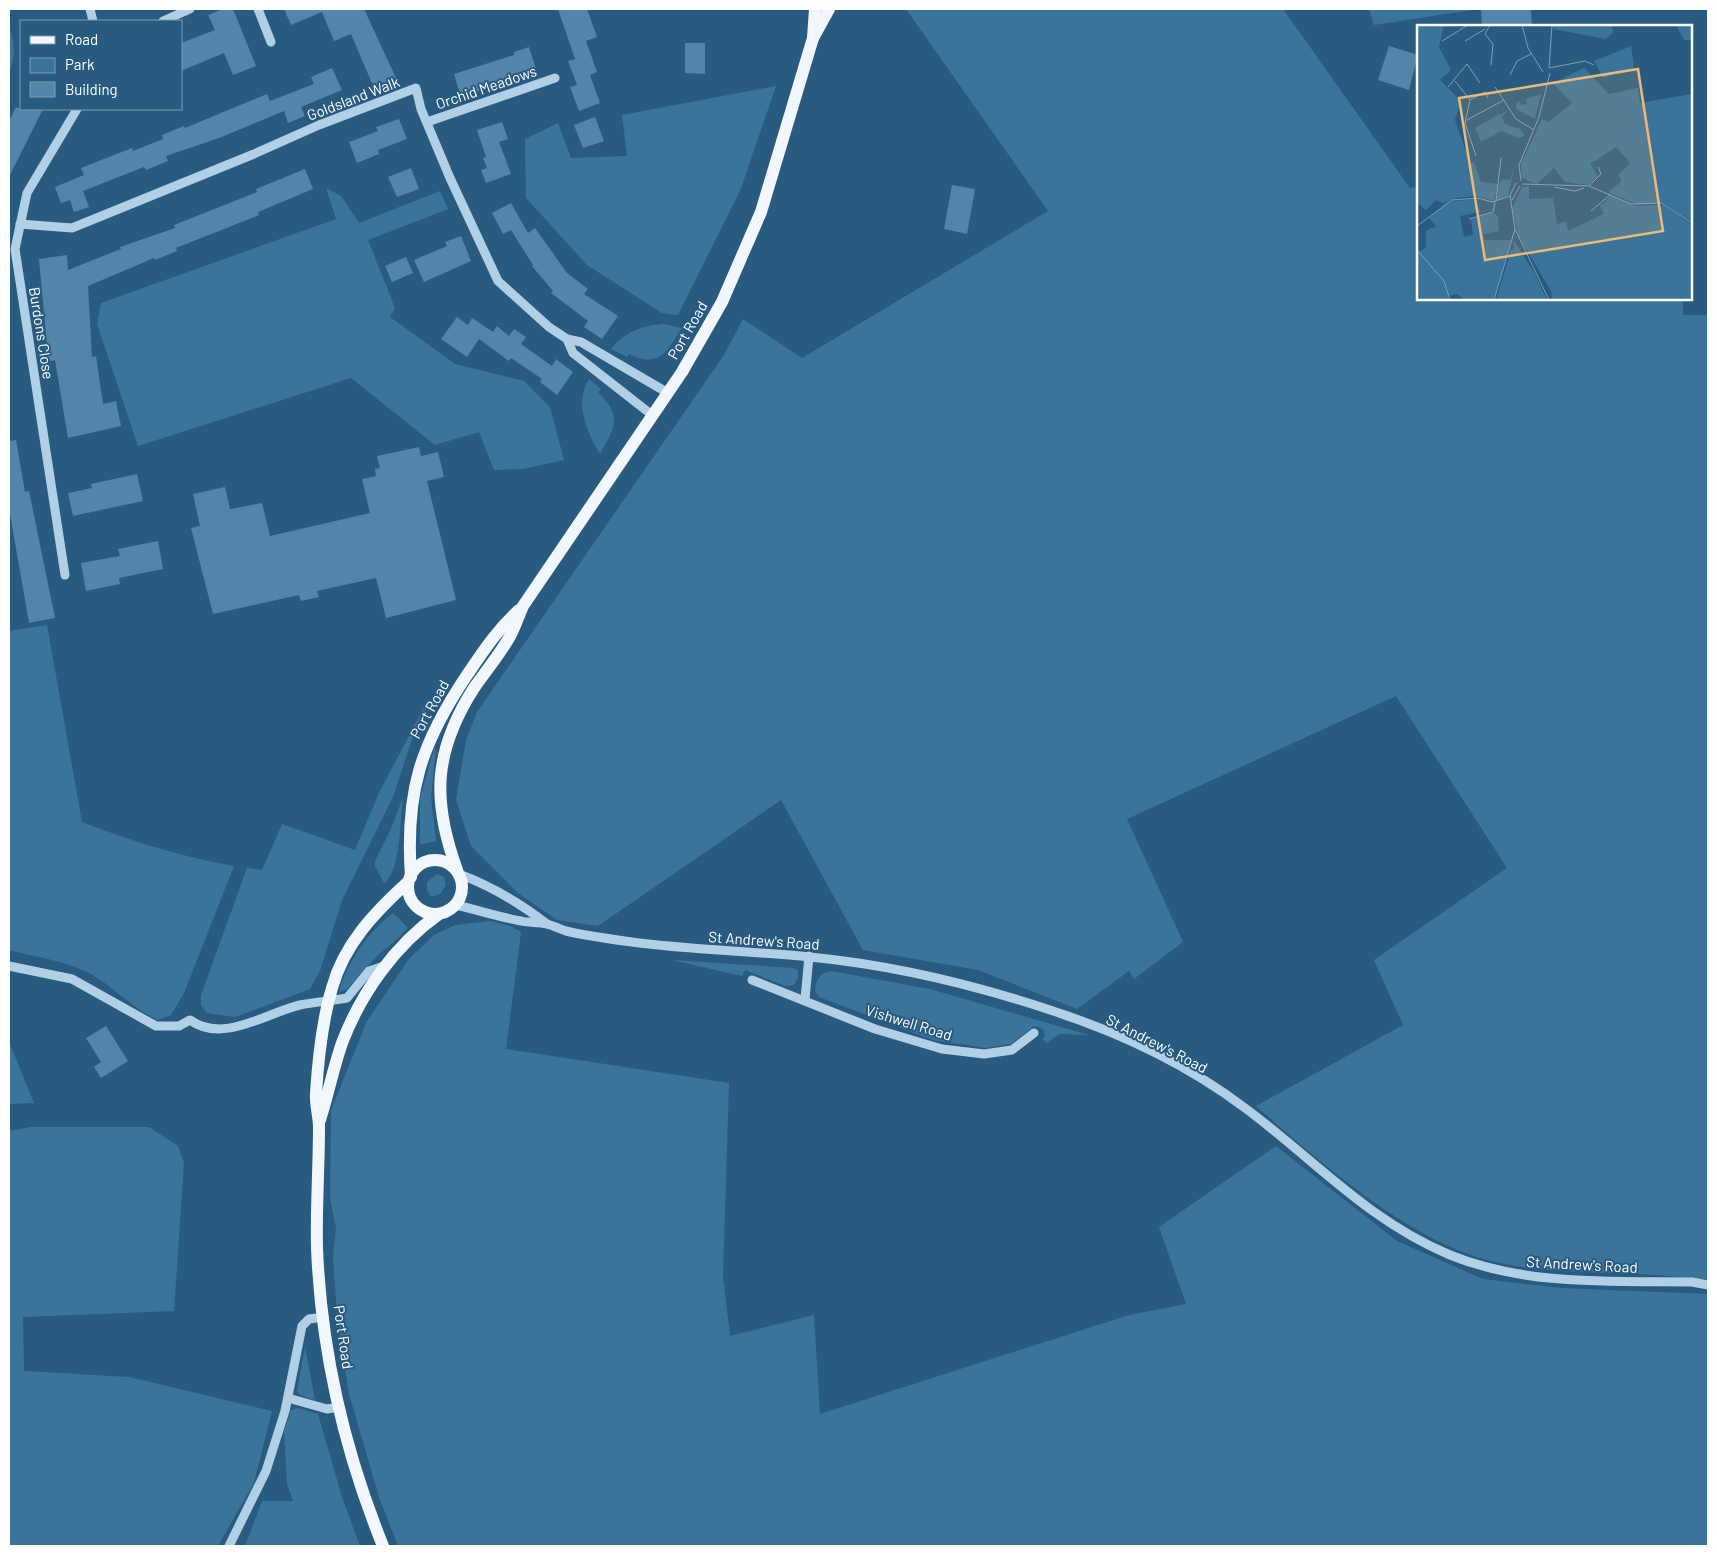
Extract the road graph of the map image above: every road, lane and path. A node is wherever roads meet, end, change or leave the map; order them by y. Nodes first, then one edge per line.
1 (190, 9) edge
2 (258, 9) edge
3 (815, 9) edge
4 (829, 9) edge
5 (165, 20) edge
6 (813, 38) junction
7 (270, 42) dead end
8 (555, 78) dead end
9 (76, 110) edge
10 (427, 122) junction
11 (20, 224) junction
12 (567, 339) junction
13 (668, 393) junction
14 (652, 415) junction
15 (66, 575) dead end
16 (523, 606) junction
17 (458, 872) junction
18 (410, 880) junction
19 (456, 905) junction
20 (439, 914) junction
21 (547, 924) junction
22 (809, 956) junction
23 (387, 964) junction
24 (9, 966) edge
25 (752, 980) dead end
26 (805, 999) junction
27 (330, 1001) junction
28 (1034, 1034) dead end
29 (319, 1125) junction
30 (1708, 1285) edge
31 (324, 1317) junction
32 (288, 1398) junction
33 (339, 1407) junction
34 (229, 1546) edge
35 (383, 1546) edge

1 - 5 street
2 - 7 street
3 - 6 main road, Port Road
4 - 6 main road, Port Road
6 - 13 main road, Port Road
8 - 10 street, Orchid Meadows
9 - 11 street, Burdons Close
10 - 11 street, Goldsland Walk
10 - 12 street, Goldsland Walk
11 - 15 street, Burdons Close
12 - 13 street, Goldsland Walk
12 - 14 street, Goldsland Walk
13 - 14 main road, Port Road
14 - 16 main road, Port Road
16 - 17 main road, Port Road
16 - 18 main road, Port Road
17 - 18 main road
17 - 19 main road
17 - 21 street, St Andrew's Road
18 - 20 main road
18 - 27 main road, Port Road
19 - 20 main road
19 - 21 street, St Andrew's Road
20 - 23 main road, Port Road
21 - 22 street, St Andrew's Road
22 - 26 street
22 - 30 street, St Andrew's Road
23 - 27 street
23 - 29 main road, Port Road
24 - 27 street
25 - 26 street, Vishwell Road
26 - 28 street, Vishwell Road
27 - 29 main road, Port Road
29 - 31 main road, Port Road
31 - 32 street
31 - 33 main road, Port Road
32 - 33 street
32 - 34 street
33 - 35 main road, Port Road

